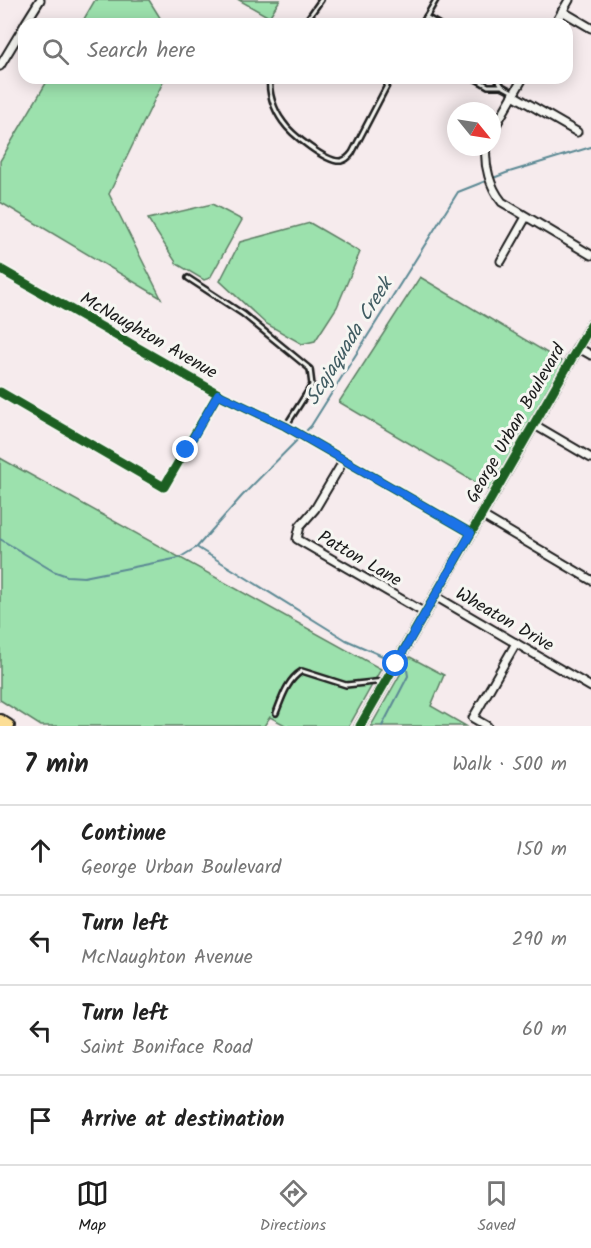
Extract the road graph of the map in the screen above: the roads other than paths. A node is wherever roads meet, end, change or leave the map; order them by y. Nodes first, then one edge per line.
1 (40, 0) edge
2 (321, 0) edge
3 (436, 0) edge
4 (569, 0) edge
5 (562, 11) junction
6 (426, 17) edge
7 (29, 18) edge
8 (308, 18) edge
9 (558, 18) edge
10 (591, 28) edge
11 (18, 36) edge
12 (0, 66) edge
13 (270, 84) edge
14 (389, 84) edge
15 (484, 84) edge
16 (520, 84) edge
17 (502, 86) joint
18 (514, 94) junction
19 (501, 116) edge
20 (577, 132) dead end
21 (486, 156) edge
22 (526, 217) junction
23 (591, 255) edge
24 (501, 261) dead end
25 (0, 269) edge
26 (188, 278) dead end
27 (591, 324) edge
28 (578, 347) junction
29 (591, 355) edge
30 (0, 392) edge
31 (218, 394) junction
32 (533, 424) junction
33 (285, 426) junction
34 (591, 458) edge
35 (344, 460) junction
36 (481, 515) junction
37 (471, 533) junction
38 (591, 580) edge
39 (435, 596) junction
40 (425, 613) junction
41 (516, 643) junction
42 (386, 681) junction
43 (591, 687) edge
44 (276, 713) dead end
45 (0, 721) edge
46 (8, 726) edge
47 (360, 726) edge
48 (487, 726) edge

1 - 7 street
2 - 8 lane
3 - 6 lane
4 - 5 street
5 - 9 street
5 - 10 street
11 - 12 street
13 - 14 lane
15 - 17 lane
16 - 18 street
17 - 18 lane
18 - 19 street
18 - 20 street
21 - 22 street
22 - 23 street
22 - 24 street
25 - 31 street, McNaughton Avenue
26 - 33 lane
27 - 28 street, George Urban Boulevard
28 - 29 street
28 - 32 street, George Urban Boulevard
30 - 31 street
31 - 33 street, McNaughton Avenue
32 - 34 street
32 - 36 street, George Urban Boulevard
33 - 35 street, McNaughton Avenue
35 - 37 street, McNaughton Avenue
35 - 40 street, Patton Lane
36 - 37 street, George Urban Boulevard
36 - 38 street
37 - 39 street, George Urban Boulevard
39 - 40 street, George Urban Boulevard
39 - 41 street, Wheaton Drive
40 - 42 street, George Urban Boulevard
41 - 43 street, Wheaton Drive
41 - 48 street
42 - 44 lane
42 - 47 street, George Urban Boulevard
45 - 46 highway

